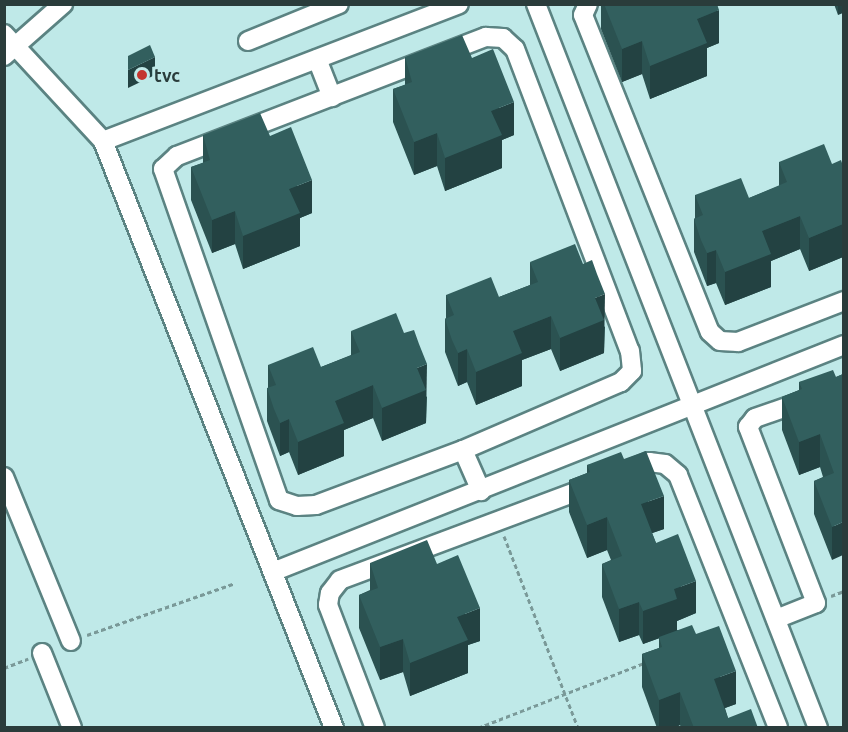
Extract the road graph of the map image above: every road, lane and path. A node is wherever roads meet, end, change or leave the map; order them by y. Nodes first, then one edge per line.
1 (63, 4) edge
2 (339, 4) edge
3 (459, 4) edge
4 (536, 4) edge
5 (588, 4) edge
6 (248, 41) dead end
7 (8, 46) edge
8 (317, 59) junction
9 (332, 97) junction
10 (103, 141) junction
11 (843, 301) edge
12 (843, 345) edge
13 (843, 387) edge
14 (692, 406) junction
15 (463, 450) junction
16 (4, 477) edge
17 (481, 491) junction
18 (499, 522) junction
19 (274, 571) junction
20 (233, 584) dead end
21 (776, 619) junction
22 (71, 641) joint
23 (42, 653) joint
24 (652, 660) edge
25 (4, 668) edge
26 (565, 692) junction
27 (72, 728) edge
28 (334, 728) edge
29 (375, 728) edge
30 (478, 728) edge
31 (578, 728) edge
32 (778, 728) edge
33 (818, 728) edge

1 - 7 street
2 - 6 street
3 - 8 street
4 - 14 street
5 - 11 street
7 - 10 street
8 - 9 street
8 - 10 street
9 - 15 street
9 - 15 street
10 - 19 street
12 - 14 street
13 - 21 street
14 - 17 street
14 - 21 street
15 - 17 street
16 - 22 street
17 - 19 street
18 - 26 path
18 - 29 street
18 - 32 street
19 - 28 street
20 - 22 path
21 - 33 street
23 - 25 path
23 - 27 street
24 - 26 path
26 - 30 path
26 - 31 path

